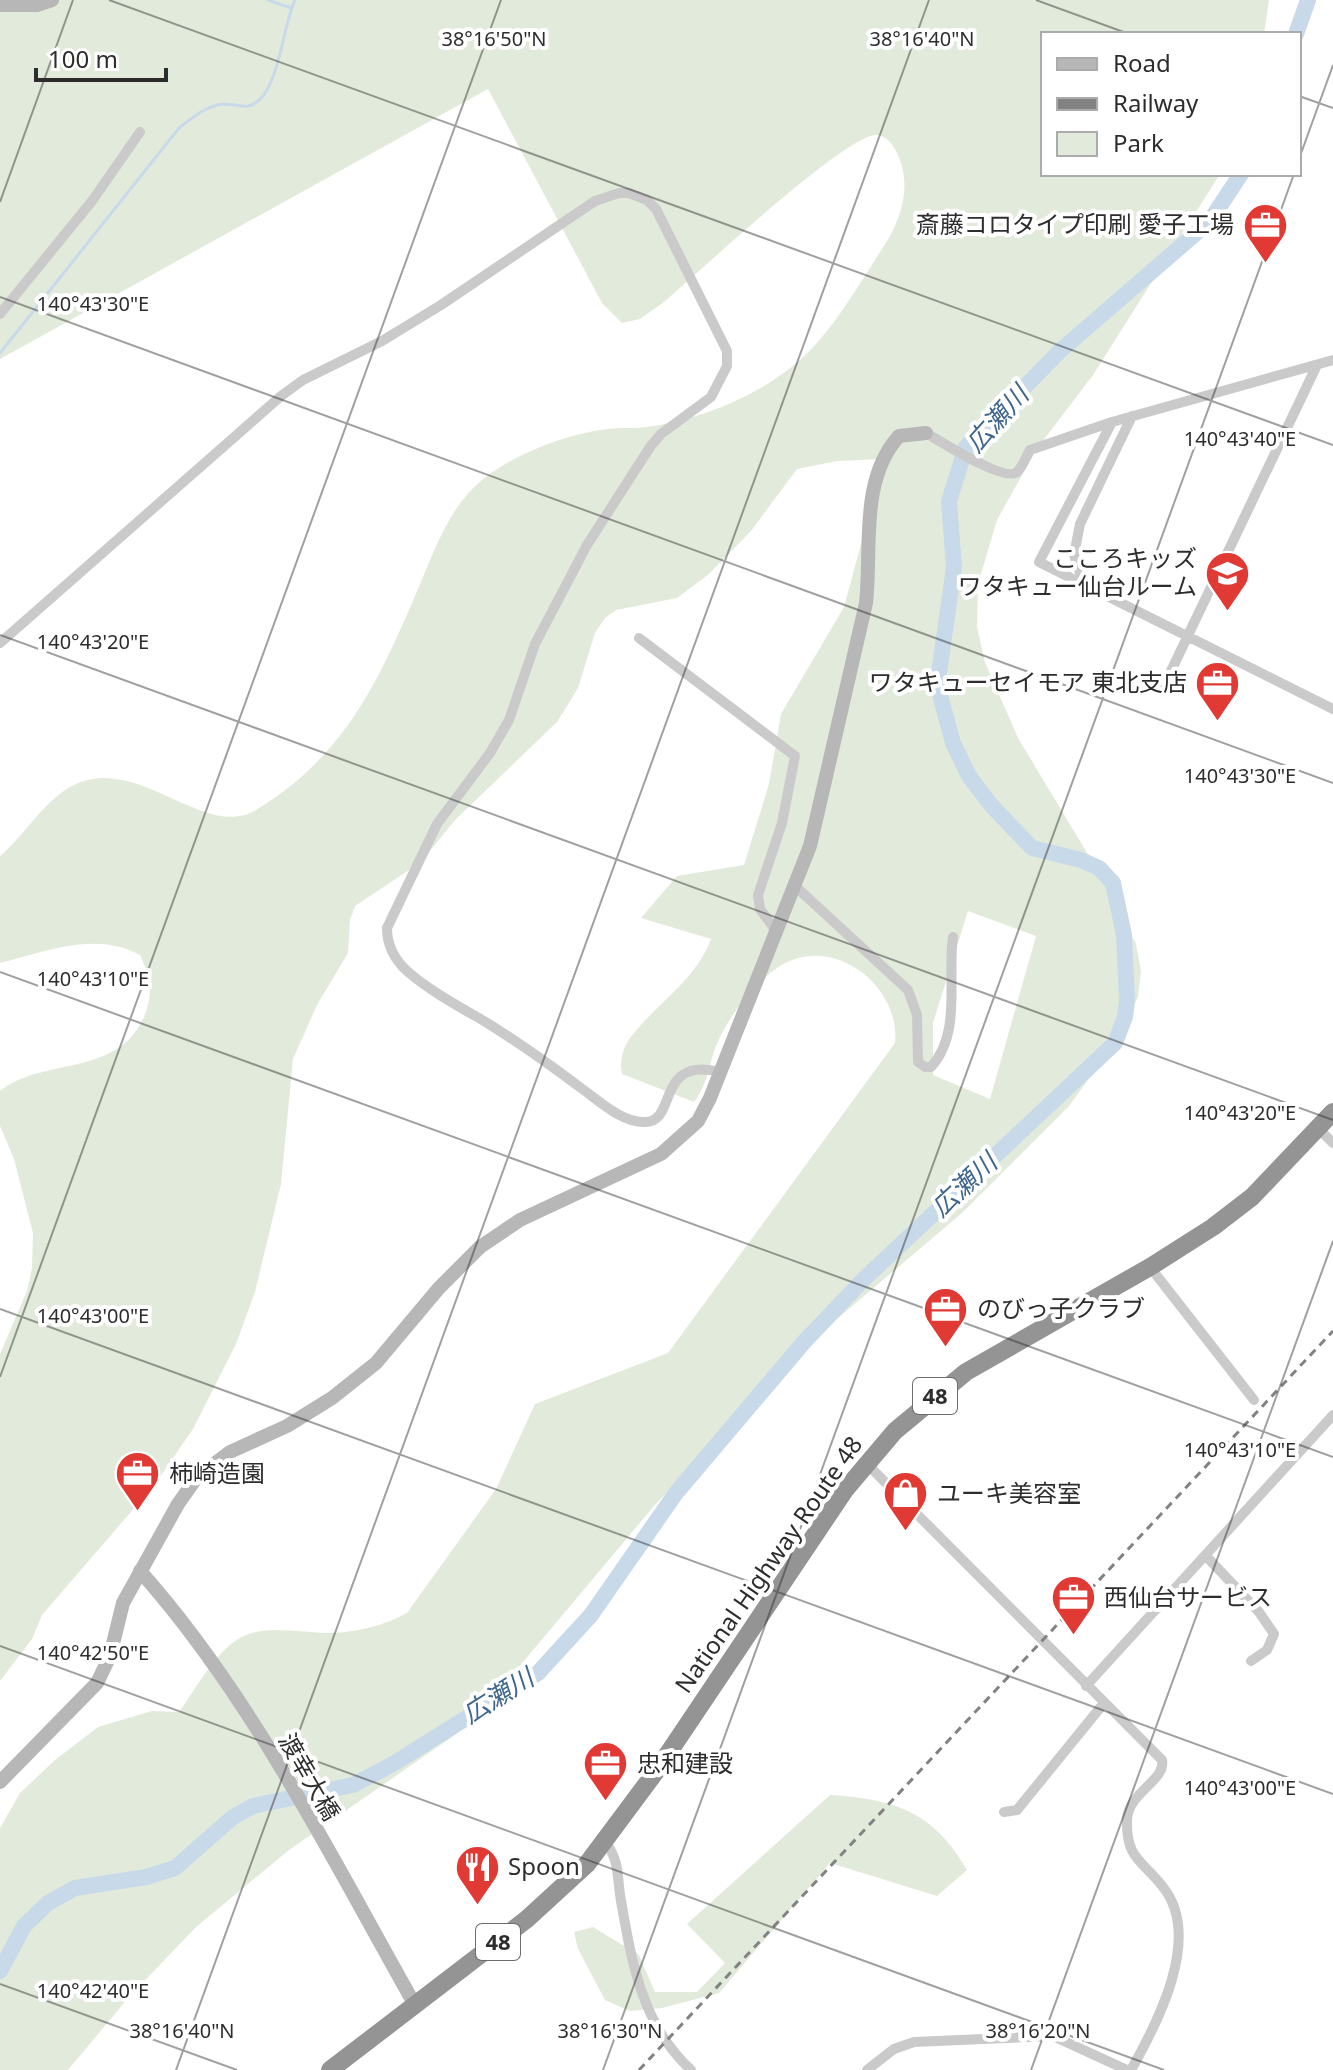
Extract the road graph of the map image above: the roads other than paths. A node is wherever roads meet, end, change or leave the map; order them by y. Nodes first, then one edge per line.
1 (52, 0) edge
2 (0, 5) edge
3 (140, 132) dead end
4 (0, 314) edge
5 (1333, 360) edge
6 (1317, 365) junction
7 (1132, 416) junction
8 (1112, 422) junction
9 (926, 433) joint
10 (1084, 585) junction
11 (639, 638) dead end
12 (1188, 638) junction
13 (0, 643) edge
14 (1161, 692) dead end
15 (1333, 709) edge
16 (795, 886) junction
17 (776, 931) junction
18 (953, 937) dead end
19 (720, 1072) junction
20 (1333, 1112) edge
21 (1319, 1129) junction
22 (1333, 1143) edge
23 (1150, 1267) junction
24 (1254, 1400) dead end
25 (1333, 1415) edge
26 (866, 1463) junction
27 (1206, 1556) junction
28 (140, 1571) junction
29 (1251, 1661) dead end
30 (1086, 1686) junction
31 (1104, 1703) junction
32 (0, 1782) edge
33 (1004, 1812) dead end
34 (606, 1843) junction
35 (415, 2005) junction
36 (330, 2070) edge
37 (691, 2070) edge
38 (867, 2070) edge
39 (1129, 2070) edge

1 - 2 street
3 - 4 street
5 - 6 street
6 - 7 street
6 - 12 street
7 - 8 street
7 - 10 street
8 - 9 street
8 - 10 street
9 - 16 street
10 - 12 street
11 - 17 street
12 - 14 street
12 - 15 street
13 - 19 street
16 - 17 street
16 - 18 street
17 - 19 street
19 - 28 street
20 - 21 highway, National Highway Route 48 / 48
21 - 22 street
21 - 23 highway, National Highway Route 48 / 48
23 - 24 street
23 - 26 highway, National Highway Route 48 / 48
25 - 27 street
26 - 30 street
26 - 34 highway, National Highway Route 48 / 48
27 - 29 street
27 - 30 street
28 - 32 street
28 - 35 street, 渡幸大橋
30 - 31 street
31 - 33 street
31 - 39 street
34 - 35 highway, National Highway Route 48 / 48
34 - 37 street
35 - 36 highway, National Highway Route 48 / 48
38 - 39 street

